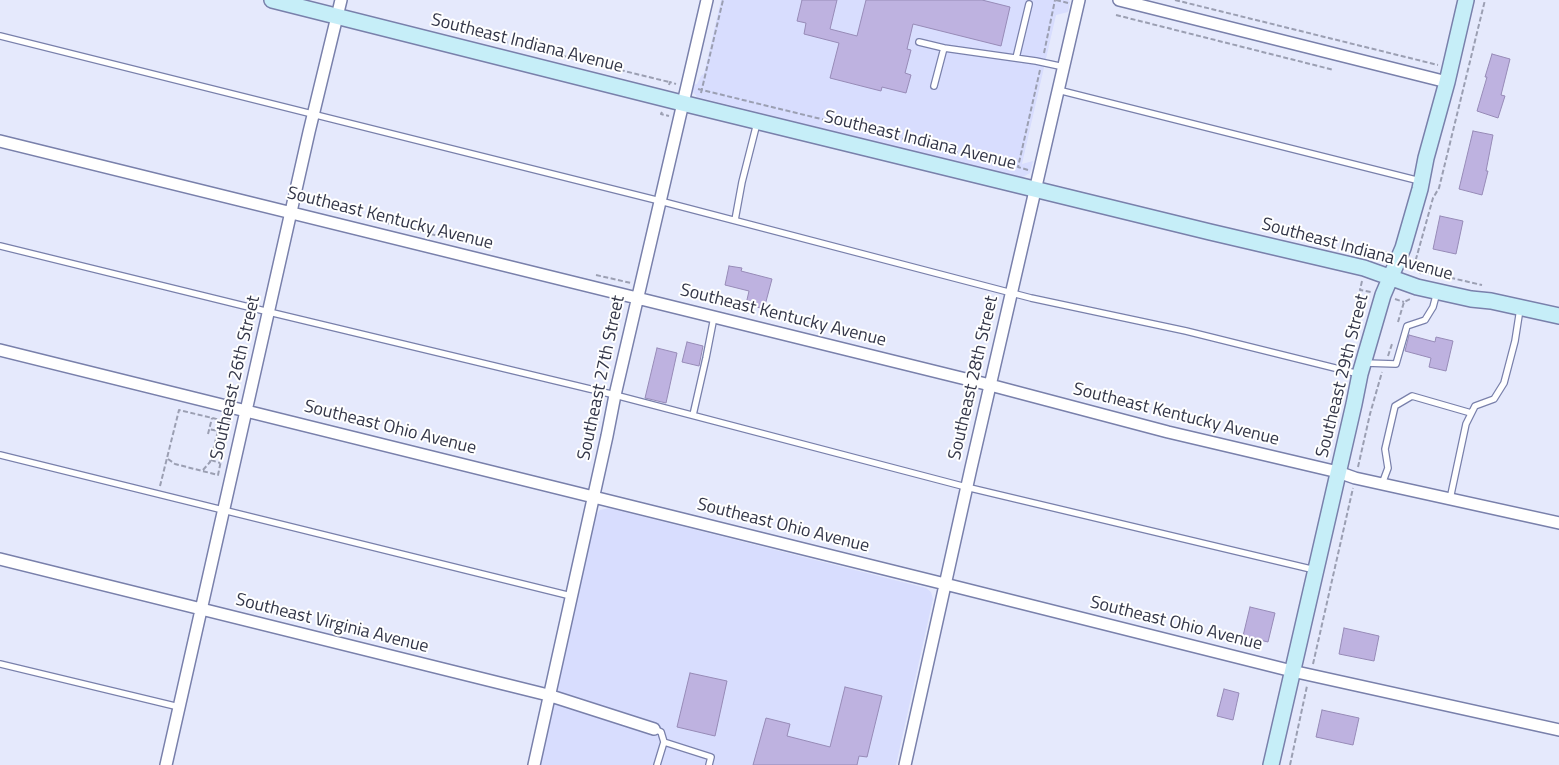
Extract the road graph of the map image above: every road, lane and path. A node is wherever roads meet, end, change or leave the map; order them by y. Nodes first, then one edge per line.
1 (272, 0) edge
2 (341, 0) edge
3 (707, 0) edge
4 (723, 0) edge
5 (1055, 0) edge
6 (1079, 0) edge
7 (1119, 0) edge
8 (1175, 0) edge
9 (1466, 0) edge
10 (1485, 0) edge
11 (1029, 4) dead end
12 (1116, 15) dead end
13 (337, 16) junction
14 (0, 36) edge
15 (920, 42) dead end
16 (944, 48) junction
17 (475, 51) junction
18 (1016, 58) junction
19 (1042, 62) junction
20 (1438, 65) dead end
21 (1064, 67) junction
22 (1334, 70) dead end
23 (670, 82) dead end
24 (1447, 82) junction
25 (934, 86) dead end
26 (1058, 90) junction
27 (682, 103) junction
28 (314, 115) junction
29 (758, 121) junction
30 (0, 141) edge
31 (1014, 166) dead end
32 (1039, 173) junction
33 (1422, 182) junction
34 (1035, 189) junction
35 (660, 201) junction
36 (291, 213) junction
37 (735, 220) junction
38 (0, 246) edge
39 (1390, 277) junction
40 (1417, 287) junction
41 (1437, 291) junction
42 (1012, 292) junction
43 (637, 298) junction
44 (1520, 307) junction
45 (269, 312) junction
46 (1559, 316) edge
47 (714, 317) junction
48 (1398, 322) dead end
49 (1393, 340) dead end
50 (0, 350) edge
51 (1385, 364) junction
52 (1361, 369) junction
53 (990, 385) junction
54 (615, 394) junction
55 (216, 403) junction
56 (232, 407) junction
57 (247, 411) junction
58 (1472, 413) junction
59 (693, 415) junction
60 (211, 418) junction
61 (229, 422) junction
62 (209, 429) junction
63 (208, 434) dead end
64 (0, 455) edge
65 (167, 458) junction
66 (211, 460) junction
67 (221, 463) junction
68 (202, 471) junction
69 (1338, 472) junction
70 (1355, 478) junction
71 (1382, 484) junction
72 (966, 487) junction
73 (158, 494) junction
74 (593, 497) junction
75 (1450, 499) junction
76 (224, 510) junction
77 (1559, 523) edge
78 (0, 559) edge
79 (1315, 570) junction
80 (945, 584) junction
81 (571, 596) junction
82 (201, 609) junction
83 (0, 664) edge
84 (1292, 671) junction
85 (1310, 675) junction
86 (548, 695) junction
87 (179, 707) junction
88 (654, 729) joint
89 (1559, 730) edge
90 (664, 742) junction
91 (166, 765) edge
92 (534, 765) edge
93 (657, 765) edge
94 (710, 765) edge
95 (905, 765) edge
96 (1271, 765) edge
97 (1290, 765) edge

1 - 13 street, Southeast Indiana Avenue
2 - 13 street, Southeast 26th Street
3 - 27 street, Southeast 27th Street
4 - 31 path
5 - 19 path
6 - 21 street, Southeast 28th Street
7 - 24 street
8 - 20 path
9 - 24 street, Southeast 29th Street
10 - 40 path
11 - 18 lane
12 - 22 path
13 - 17 street, Southeast Indiana Avenue
13 - 28 street, Southeast 26th Street
14 - 28 lane
15 - 16 lane
16 - 18 lane
16 - 25 lane
17 - 23 path
17 - 27 street, Southeast Indiana Avenue
18 - 19 lane
19 - 21 lane
19 - 32 path
21 - 26 street, Southeast 28th Street
24 - 33 street, Southeast 29th Street
26 - 32 street, Southeast 28th Street
26 - 33 lane
27 - 29 street, Southeast Indiana Avenue
27 - 35 street, Southeast 27th Street
28 - 35 lane
28 - 36 street, Southeast 26th Street
29 - 34 street, Southeast Indiana Avenue
29 - 37 lane
30 - 36 street, Southeast Kentucky Avenue
32 - 34 street, Southeast 28th Street
33 - 39 street, Southeast 29th Street
34 - 39 street, Southeast Indiana Avenue
34 - 42 street, Southeast 28th Street
35 - 37 lane
35 - 43 street, Southeast 27th Street
36 - 43 street, Southeast Kentucky Avenue
36 - 45 street, Southeast 26th Street
37 - 42 lane
38 - 45 lane
39 - 40 street, Southeast Indiana Avenue
39 - 52 street, Southeast 29th Street
40 - 41 street, Southeast Indiana Avenue
40 - 48 path
41 - 44 street, Southeast Indiana Avenue
41 - 51 lane
42 - 52 lane
42 - 53 street, Southeast 28th Street
43 - 47 street, Southeast Kentucky Avenue
43 - 54 street, Southeast 27th Street
44 - 46 street, Southeast Indiana Avenue
44 - 58 lane
45 - 54 lane
45 - 57 street, Southeast 26th Street
47 - 53 street, Southeast Kentucky Avenue
47 - 59 lane
49 - 51 path
50 - 55 street, Southeast Ohio Avenue
51 - 52 lane
51 - 70 path
52 - 69 street, Southeast 29th Street
53 - 69 street, Southeast Kentucky Avenue
53 - 72 street, Southeast 28th Street
54 - 59 lane
54 - 74 street, Southeast 27th Street
55 - 56 street, Southeast Ohio Avenue
55 - 60 path
56 - 57 street, Southeast Ohio Avenue
56 - 61 path
57 - 74 street, Southeast Ohio Avenue
57 - 76 street, Southeast 26th Street
58 - 71 lane
58 - 75 lane
59 - 72 lane
60 - 61 path
60 - 62 path
60 - 65 path
61 - 67 path
62 - 63 path
62 - 66 path
64 - 73 lane
65 - 68 path
65 - 73 path
66 - 67 path
66 - 68 path
67 - 68 path
69 - 70 street, Southeast Kentucky Avenue
69 - 79 street, Southeast 29th Street
70 - 71 street, Southeast Kentucky Avenue
70 - 85 path
71 - 75 street, Southeast Kentucky Avenue
72 - 79 lane
72 - 80 street, Southeast 28th Street
73 - 76 lane
74 - 80 street, Southeast Ohio Avenue
74 - 81 street, Southeast 27th Street
75 - 77 street, Southeast Kentucky Avenue
76 - 81 lane
76 - 82 street, Southeast 26th Street
78 - 82 street, Southeast Virginia Avenue
79 - 84 street, Southeast 29th Street
80 - 84 street, Southeast Ohio Avenue
80 - 95 street, Southeast 28th Street
81 - 86 street, Southeast 27th Street
82 - 86 street, Southeast Virginia Avenue
82 - 87 street, Southeast 26th Street
83 - 87 lane
84 - 85 street, Southeast Ohio Avenue
84 - 96 street, Southeast 29th Street
85 - 89 street, Southeast Ohio Avenue
85 - 97 path
86 - 88 street, Southeast Virginia Avenue
86 - 92 street, Southeast 27th Street
87 - 91 street, Southeast 26th Street
88 - 90 lane
90 - 93 lane
90 - 94 lane

